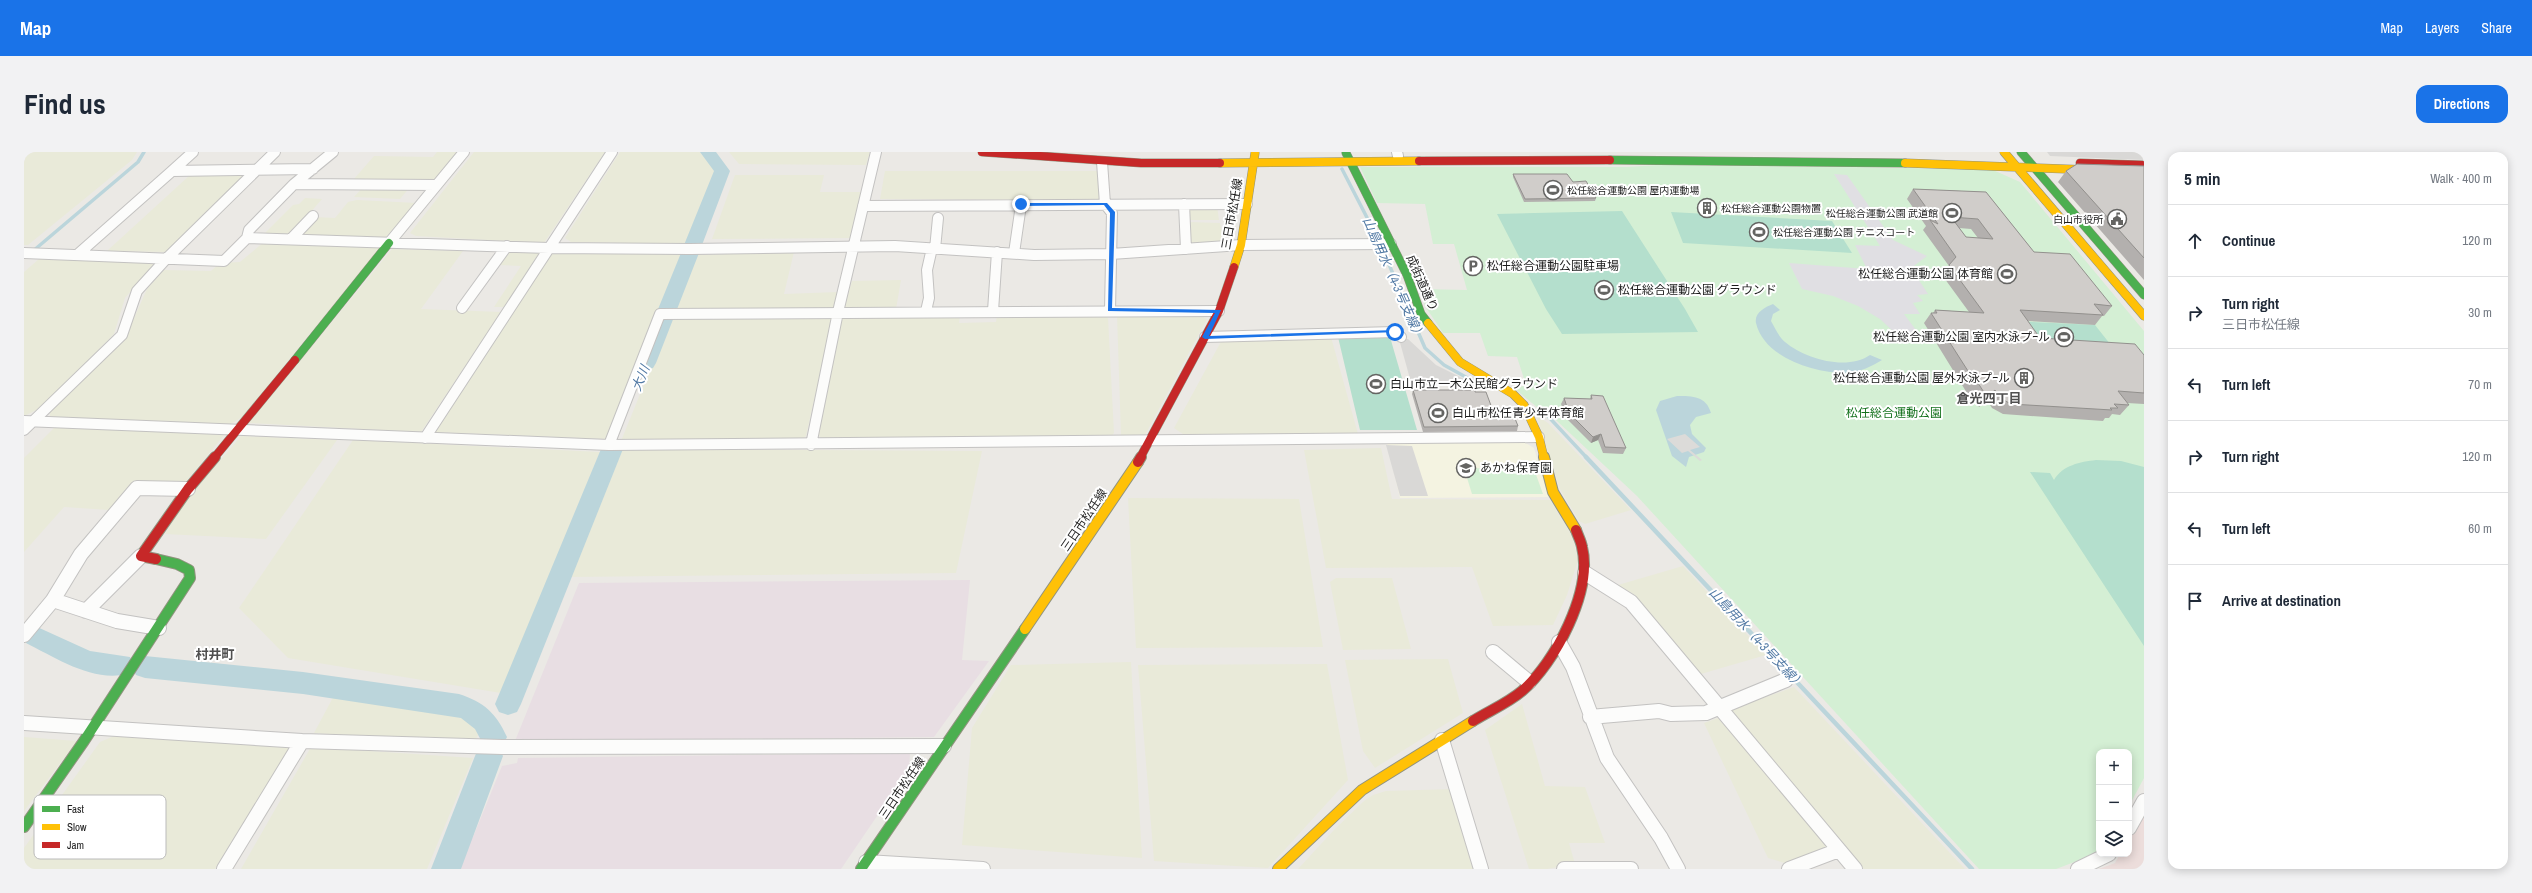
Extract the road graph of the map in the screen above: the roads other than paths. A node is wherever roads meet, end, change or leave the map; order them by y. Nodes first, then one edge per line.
1 (193, 152) edge
2 (275, 152) edge
3 (333, 152) edge
4 (464, 152) edge
5 (612, 152) edge
6 (876, 152) edge
7 (982, 152) edge
8 (1078, 152) edge
9 (2004, 152) edge
10 (2021, 152) edge
11 (1398, 154) edge
12 (1063, 155) edge
13 (1625, 155) edge
14 (1254, 157) edge
15 (1348, 157) edge
16 (1102, 162) junction
17 (2014, 164) junction
18 (2033, 164) junction
19 (2144, 165) edge
20 (313, 169) junction
21 (256, 170) junction
22 (172, 171) junction
23 (2144, 171) edge
24 (294, 184) junction
25 (437, 185) junction
26 (1021, 204) junction
27 (1105, 204) junction
28 (1184, 204) junction
29 (1247, 204) junction
30 (864, 206) junction
31 (313, 216) dead end
32 (938, 218) dead end
33 (247, 238) junction
34 (291, 239) junction
35 (389, 243) junction
36 (1382, 244) junction
37 (1241, 245) junction
38 (507, 246) junction
39 (853, 246) junction
40 (549, 248) junction
41 (934, 248) junction
42 (1186, 249) junction
43 (997, 252) junction
44 (29, 253) edge
45 (1014, 253) junction
46 (1111, 254) junction
47 (77, 255) junction
48 (167, 258) junction
49 (2144, 294) edge
50 (462, 308) dead end
51 (1110, 310) junction
52 (993, 311) junction
53 (1219, 311) junction
54 (838, 312) junction
55 (926, 312) junction
56 (2144, 315) edge
57 (1401, 336) dead end
58 (1205, 337) junction
59 (28, 421) edge
60 (240, 429) junction
61 (24, 430) edge
62 (1539, 437) junction
63 (425, 438) junction
64 (1151, 442) junction
65 (609, 445) junction
66 (811, 445) junction
67 (188, 489) junction
68 (142, 556) junction
69 (1585, 573) junction
70 (53, 600) junction
71 (86, 611) junction
72 (159, 628) junction
73 (24, 635) edge
74 (1560, 642) junction
75 (1493, 652) dead end
76 (1786, 680) dead end
77 (1529, 682) junction
78 (1720, 707) junction
79 (1590, 717) junction
80 (24, 723) edge
81 (92, 726) junction
82 (302, 740) junction
83 (1442, 740) junction
84 (944, 746) junction
85 (46, 795) edge
86 (2144, 801) edge
87 (34, 813) edge
88 (2132, 823) edge
89 (24, 827) edge
90 (1839, 850) junction
91 (2107, 857) edge
92 (864, 865) edge
93 (224, 869) edge
94 (983, 869) edge
95 (1278, 869) edge
96 (1481, 869) edge
97 (1564, 869) edge
98 (1631, 869) edge
99 (1678, 869) edge
100 (1789, 869) edge
101 (1855, 869) edge
102 (2078, 869) edge

1 - 22 street
2 - 21 street
3 - 20 street
4 - 25 street
5 - 40 street
6 - 30 street
7 - 12 street
8 - 14 street
9 - 17 street
10 - 18 street
11 - 13 street
11 - 15 street
12 - 16 street
13 - 15 street
13 - 17 street
14 - 15 street
14 - 16 street
14 - 29 street, 三日市松任線
15 - 36 street, 成街道通り
16 - 27 street
17 - 18 street
17 - 56 street
18 - 19 street
18 - 23 street
18 - 49 street
20 - 21 street
20 - 24 street
21 - 22 street
21 - 48 street
22 - 47 street
24 - 25 street
24 - 33 street
25 - 35 street
26 - 27 street
26 - 30 street
26 - 45 street
27 - 28 street
27 - 46 street
28 - 29 street
28 - 42 street
29 - 37 street, 三日市松任線
30 - 39 street
31 - 34 street
32 - 41 street
33 - 34 street
33 - 48 street
34 - 35 street
35 - 38 street
35 - 60 street
36 - 37 street
36 - 62 street, 成街道通り
37 - 42 street
37 - 53 street, 三日市松任線
38 - 40 street
38 - 50 street
39 - 40 street
39 - 41 street
39 - 54 street
40 - 63 street
41 - 43 street
41 - 55 street
42 - 46 street
43 - 45 street
43 - 52 street
44 - 47 street
45 - 46 street
46 - 51 street
47 - 48 street
48 - 59 street
51 - 52 street
51 - 53 street
52 - 55 street
53 - 58 street, 三日市松任線
54 - 55 street
54 - 65 street
54 - 66 street
57 - 58 street
58 - 64 street, 三日市松任線
59 - 60 street
59 - 61 street
60 - 63 street
60 - 67 street
62 - 64 street
62 - 69 street, 成街道通り
63 - 65 street
64 - 66 street
64 - 84 street, 三日市松任線
65 - 66 street
67 - 68 street
67 - 70 street
68 - 71 street
68 - 72 street
69 - 74 street, 成街道通り
69 - 78 street
70 - 71 street
70 - 73 street
71 - 72 street
72 - 81 street
74 - 77 street, 成街道通り
74 - 79 street
75 - 77 street
76 - 78 street
77 - 83 street, 成街道通り
78 - 79 street
78 - 90 street
79 - 99 street
80 - 81 street
81 - 82 street
81 - 85 street
82 - 84 street
82 - 93 street
83 - 95 street, 成街道通り
83 - 96 street
84 - 92 street, 三日市松任線
86 - 88 street
87 - 89 street
90 - 100 street
90 - 101 street
91 - 102 street
92 - 94 street
97 - 98 street

